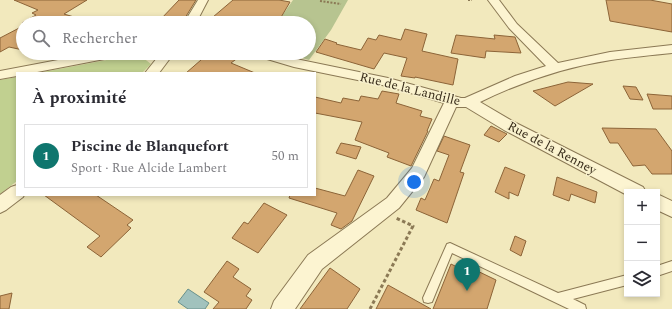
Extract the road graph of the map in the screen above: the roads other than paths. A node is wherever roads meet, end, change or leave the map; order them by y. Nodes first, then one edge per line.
1 (203, 0) edge
2 (493, 0) edge
3 (194, 16) edge
4 (672, 49) edge
5 (78, 60) edge
6 (162, 60) edge
7 (286, 60) edge
8 (555, 68) junction
9 (153, 72) edge
10 (0, 75) edge
11 (460, 102) junction
12 (631, 189) edge
13 (16, 193) edge
14 (660, 203) edge
15 (0, 205) edge
16 (672, 209) edge
17 (672, 266) edge
18 (660, 270) edge
19 (624, 281) edge
20 (428, 298) dead end
21 (558, 298) junction
22 (282, 309) edge
23 (581, 309) edge

1 - 3 street
2 - 8 street
4 - 8 street, Rue de la Landille
5 - 10 street
6 - 9 street
7 - 11 street, Rue de la Landille
8 - 11 street, Rue de la Landille
11 - 12 street, Rue de la Renney
11 - 22 street
13 - 15 street
14 - 16 street
17 - 18 lane
19 - 21 lane
20 - 21 lane
21 - 23 lane

